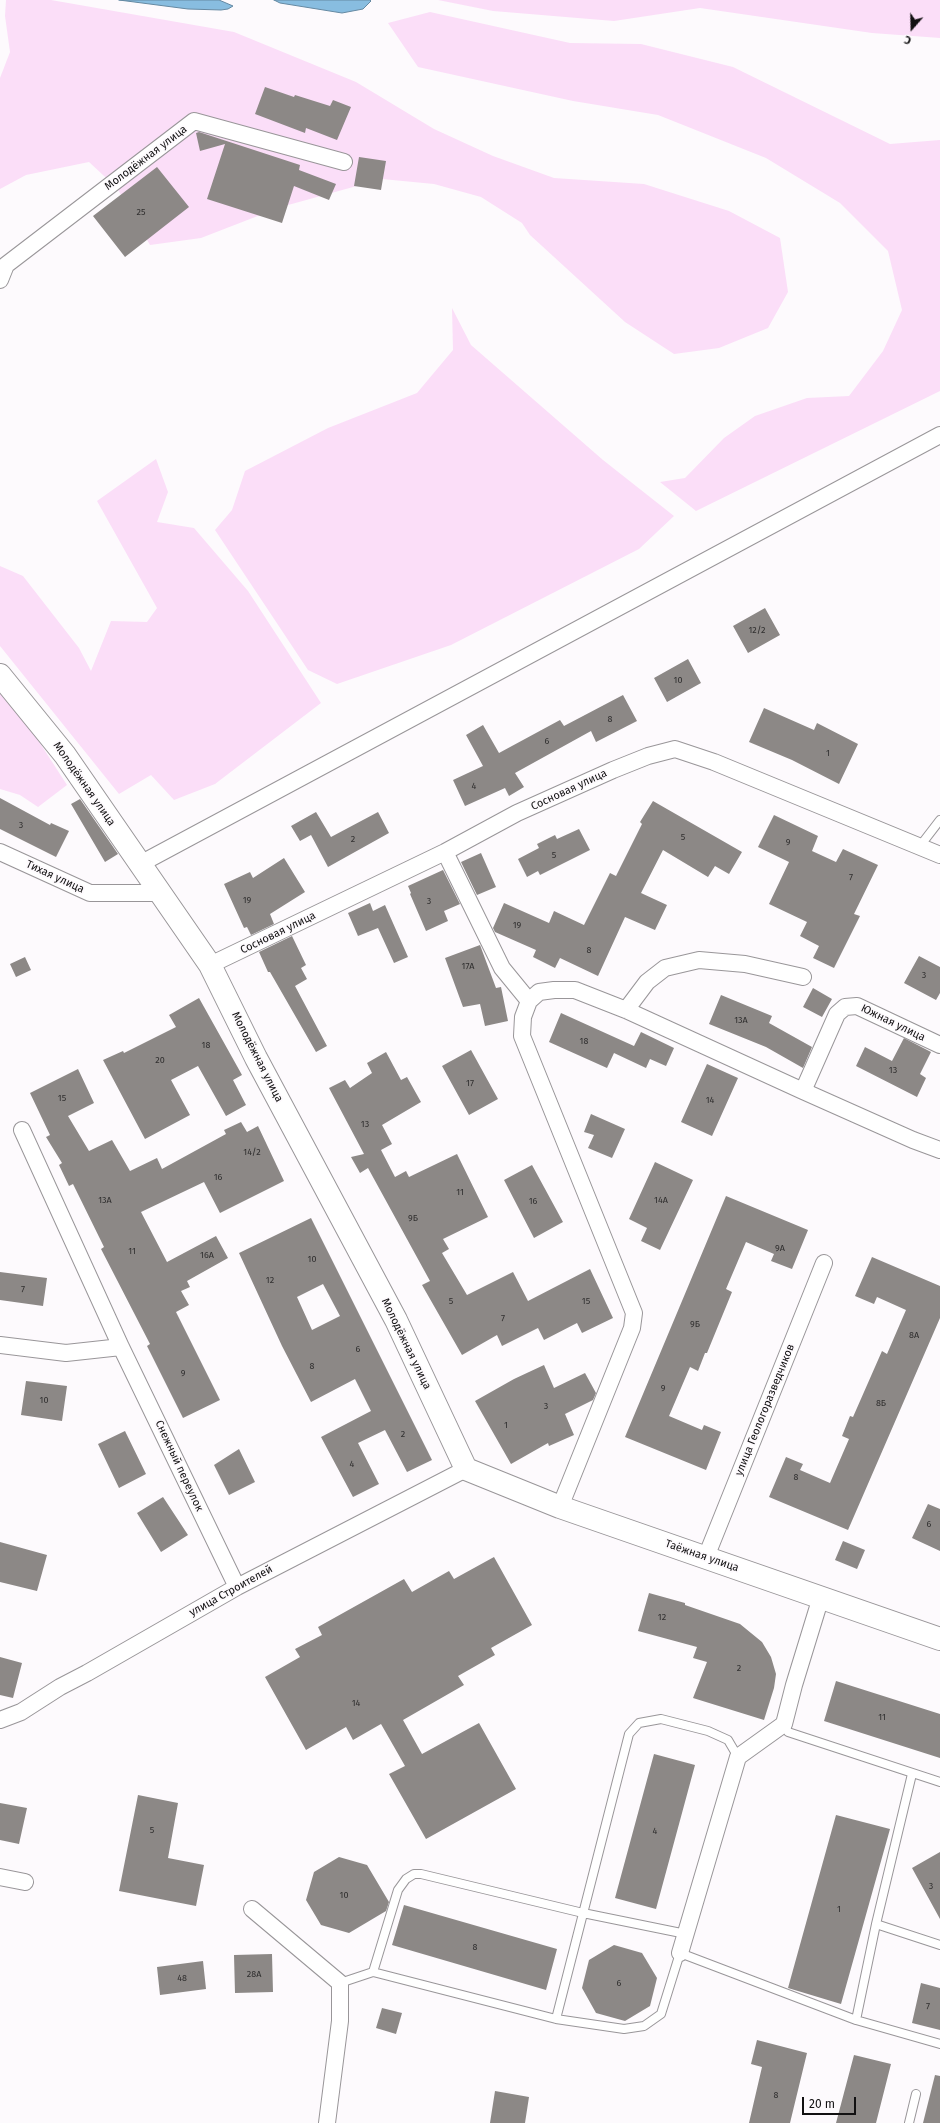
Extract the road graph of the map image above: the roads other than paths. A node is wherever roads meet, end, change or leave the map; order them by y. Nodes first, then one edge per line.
1 (344, 162) dead end
2 (0, 280) edge
3 (940, 435) edge
4 (0, 675) edge
5 (940, 820) edge
6 (920, 846) junction
7 (0, 852) edge
8 (445, 852) junction
9 (940, 855) edge
10 (140, 864) junction
11 (160, 893) junction
12 (210, 965) junction
13 (803, 978) dead end
14 (529, 1001) junction
15 (626, 1010) junction
16 (940, 1046) edge
17 (802, 1091) junction
18 (22, 1130) dead end
19 (940, 1150) edge
20 (824, 1263) dead end
21 (0, 1345) edge
22 (121, 1347) junction
23 (466, 1469) junction
24 (560, 1507) junction
25 (706, 1557) junction
26 (237, 1587) junction
27 (821, 1597) junction
28 (940, 1638) edge
29 (0, 1720) edge
30 (784, 1724) junction
31 (738, 1757) junction
32 (912, 1774) junction
33 (940, 1782) edge
34 (0, 1878) edge
35 (25, 1882) dead end
36 (252, 1909) dead end
37 (583, 1913) junction
38 (876, 1924) junction
39 (686, 1934) junction
40 (940, 1945) edge
41 (680, 1953) junction
42 (373, 1972) junction
43 (340, 1983) junction
44 (556, 2019) junction
45 (856, 2020) junction
46 (940, 2044) edge
47 (916, 2094) dead end
48 (327, 2123) edge
49 (909, 2123) edge

1 - 2 street, Молодёжная улица
3 - 10 street
4 - 10 main road, Молодёжная улица
5 - 6 lane
6 - 8 street, Сосновая улица
6 - 9 street, Сосновая улица
7 - 11 street, Тихая улица
8 - 12 street, Сосновая улица
8 - 14 street
10 - 11 main road, Молодёжная улица
11 - 12 main road, Молодёжная улица
12 - 23 main road, Молодёжная улица
13 - 15 street
14 - 15 street
14 - 24 street
15 - 17 street
16 - 17 street, Южная улица
17 - 19 street
18 - 22 street, Снежный переулок
20 - 25 street, улица Геологоразведчиков
21 - 22 street
22 - 26 street, Снежный переулок
23 - 24 main road, Таёжная улица
23 - 26 street, улица Строителей
24 - 25 main road, Таёжная улица
25 - 27 main road, Таёжная улица
26 - 29 street, улица Строителей
27 - 28 main road, Таёжная улица
27 - 30 street
30 - 31 street
30 - 32 lane
31 - 37 lane
31 - 39 street
32 - 33 lane
32 - 38 lane
34 - 35 street
36 - 43 street
37 - 39 lane
37 - 42 lane
37 - 44 lane
38 - 40 lane
38 - 45 lane
39 - 41 street
41 - 44 lane
41 - 45 lane
42 - 43 lane
42 - 44 lane
43 - 48 street
45 - 46 lane
47 - 49 lane

